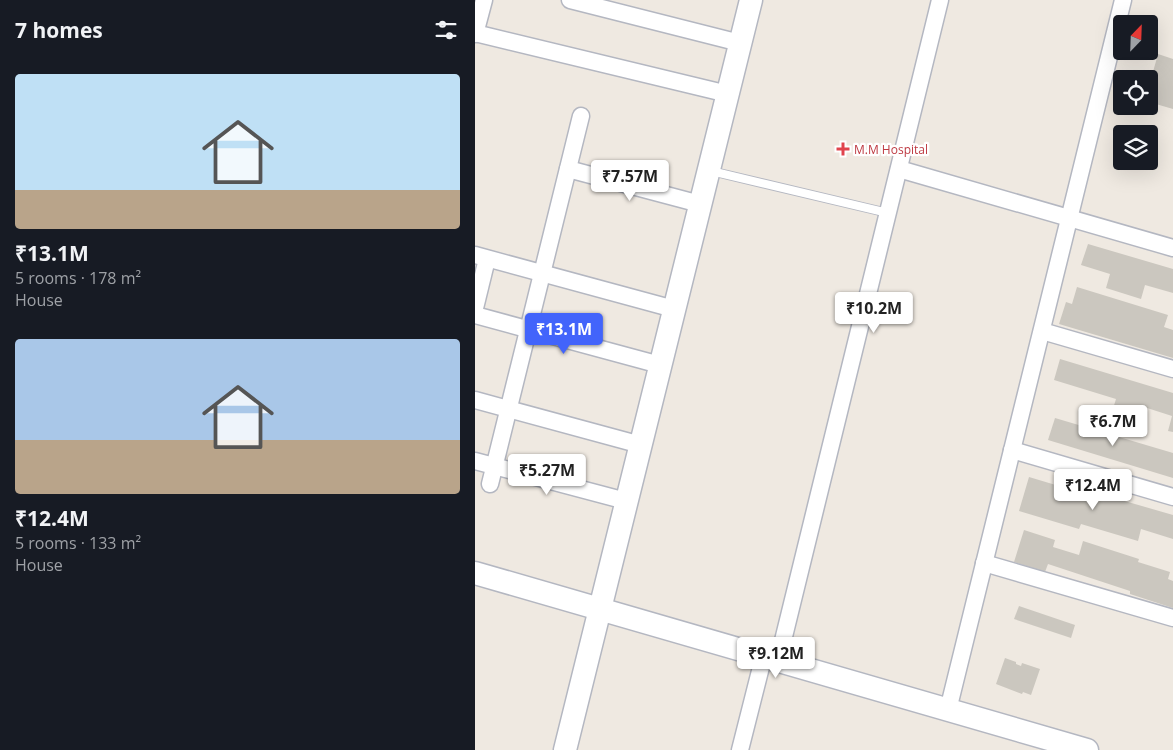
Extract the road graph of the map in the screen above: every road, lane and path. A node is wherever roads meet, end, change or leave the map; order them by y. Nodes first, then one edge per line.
1 (483, 0) edge
2 (570, 0) edge
3 (751, 0) edge
4 (940, 0) edge
5 (1123, 0) edge
6 (475, 34) edge
7 (740, 43) junction
8 (728, 94) junction
9 (581, 116) dead end
10 (568, 169) junction
11 (899, 169) junction
12 (709, 171) junction
13 (700, 204) junction
14 (888, 214) junction
15 (1069, 218) junction
16 (1173, 248) edge
17 (481, 257) edge
18 (542, 274) junction
19 (475, 308) edge
20 (674, 309) junction
21 (475, 315) edge
22 (528, 330) junction
23 (1041, 331) junction
24 (661, 365) junction
25 (1173, 369) edge
26 (475, 400) edge
27 (508, 409) junction
28 (641, 445) junction
29 (1012, 450) junction
30 (475, 461) edge
31 (494, 466) junction
32 (490, 484) dead end
33 (1173, 497) edge
34 (626, 501) junction
35 (984, 562) junction
36 (475, 573) edge
37 (475, 584) edge
38 (599, 614) junction
39 (1173, 618) edge
40 (770, 664) junction
41 (948, 710) junction
42 (565, 750) edge
43 (740, 750) edge
44 (1049, 750) edge
45 (1087, 750) edge

1 - 6 street
2 - 7 street
3 - 7 main road
4 - 11 street
5 - 15 street
6 - 8 street
7 - 8 main road
8 - 12 main road
9 - 10 street
10 - 13 street
10 - 18 street
11 - 14 street
11 - 15 street
12 - 13 main road
12 - 14 lane
13 - 20 main road
14 - 40 street
15 - 16 street
15 - 23 street
17 - 18 street
17 - 19 street
18 - 20 street
18 - 22 street
20 - 24 main road
21 - 22 street
22 - 24 street
22 - 27 street
23 - 25 street
23 - 29 street
24 - 28 main road
26 - 27 street
27 - 28 street
27 - 31 street
28 - 34 main road
29 - 33 street
29 - 35 street
30 - 31 street
31 - 32 street
31 - 34 street
34 - 38 main road
35 - 39 street
35 - 41 street
36 - 38 main road
37 - 38 main road
38 - 40 main road
38 - 42 main road
40 - 41 main road
40 - 43 street
40 - 44 main road
41 - 45 main road

